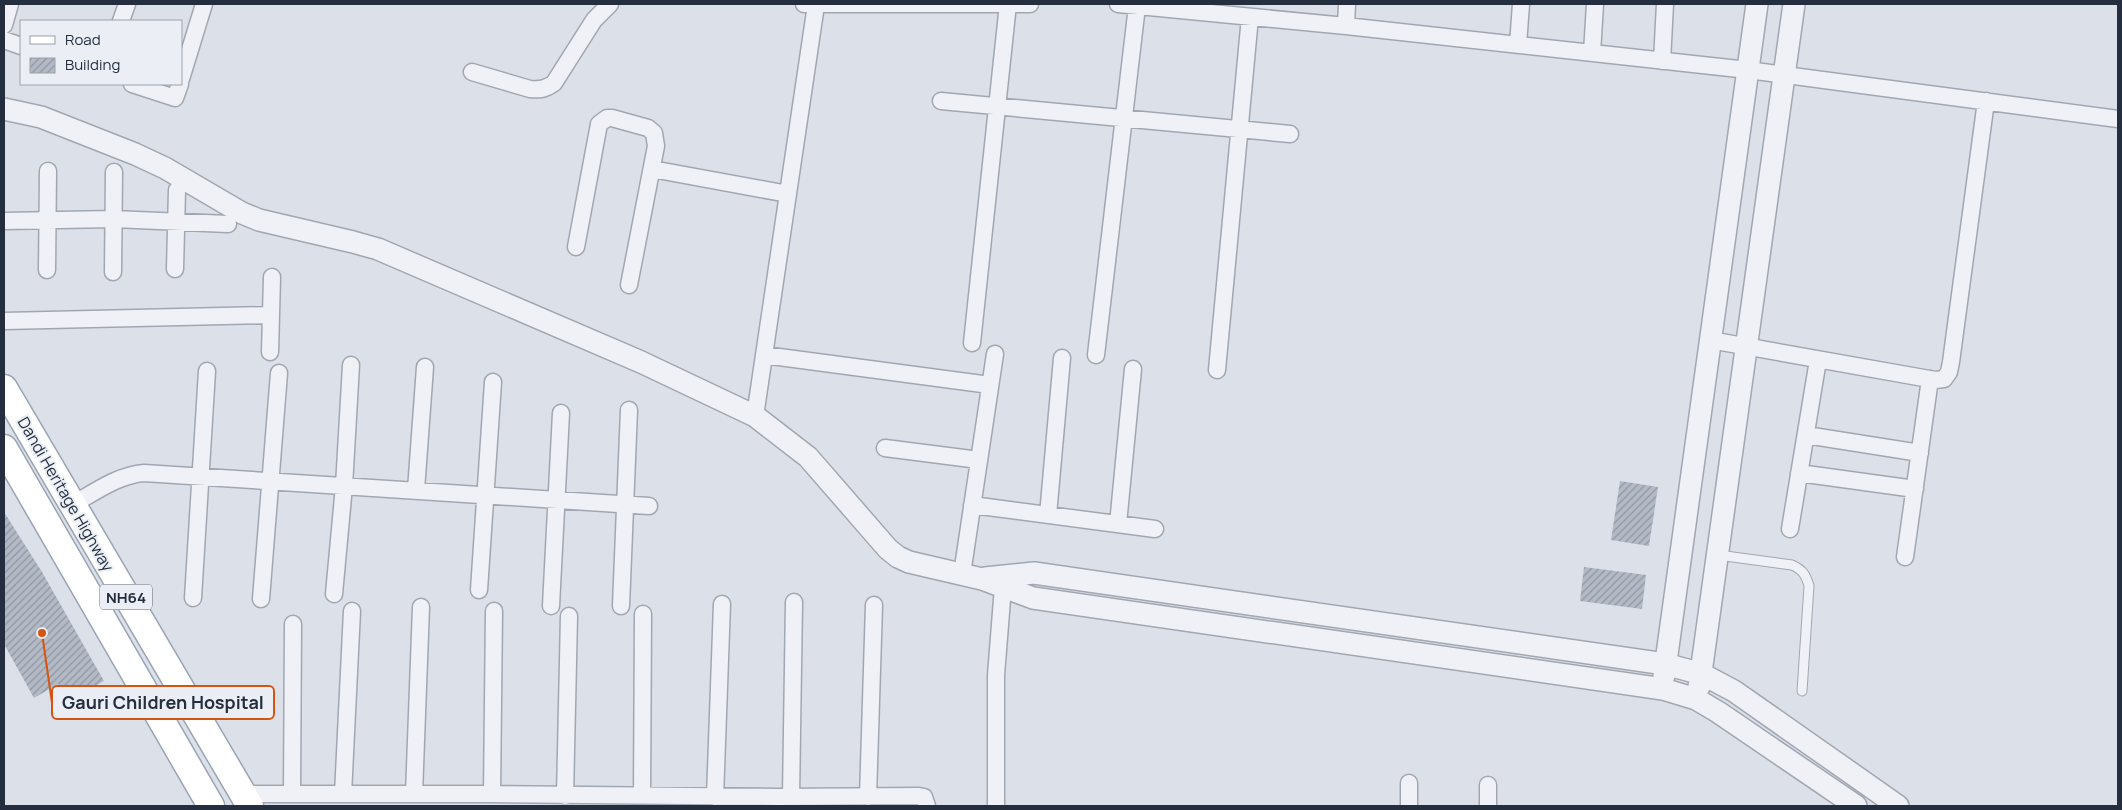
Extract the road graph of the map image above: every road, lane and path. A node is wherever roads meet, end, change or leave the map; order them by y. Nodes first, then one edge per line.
1 (10, 4) edge
2 (127, 4) edge
3 (204, 4) edge
4 (610, 4) edge
5 (810, 4) edge
6 (880, 4) edge
7 (1008, 4) edge
8 (1030, 4) edge
9 (1118, 4) edge
10 (1347, 4) edge
11 (1521, 4) edge
12 (1594, 4) edge
13 (1665, 4) edge
14 (1757, 4) edge
15 (1794, 4) edge
16 (1137, 6) junction
17 (1163, 6) edge
18 (1250, 17) junction
19 (121, 20) edge
20 (4, 26) edge
21 (1346, 26) junction
22 (4, 40) edge
23 (1518, 45) junction
24 (20, 46) edge
25 (1592, 53) junction
26 (1662, 60) junction
27 (1748, 70) junction
28 (472, 72) dead end
29 (182, 76) edge
30 (1785, 76) junction
31 (135, 85) edge
32 (180, 85) edge
33 (941, 100) dead end
34 (1986, 101) junction
35 (997, 106) junction
36 (4, 109) edge
37 (1124, 118) junction
38 (2118, 119) edge
39 (1240, 130) junction
40 (1290, 134) dead end
41 (652, 169) junction
42 (48, 172) dead end
43 (114, 172) dead end
44 (177, 190) dead end
45 (788, 194) junction
46 (114, 219) junction
47 (47, 220) junction
48 (4, 221) edge
49 (176, 222) junction
50 (228, 224) dead end
51 (576, 247) dead end
52 (176, 269) dead end
53 (47, 270) dead end
54 (113, 272) dead end
55 (272, 276) dead end
56 (629, 285) dead end
57 (271, 315) junction
58 (4, 321) edge
59 (1710, 340) junction
60 (972, 344) dead end
61 (1747, 347) junction
62 (270, 352) dead end
63 (995, 354) dead end
64 (1096, 356) dead end
65 (763, 358) junction
66 (1062, 358) dead end
67 (1818, 360) junction
68 (351, 365) dead end
69 (425, 367) dead end
70 (1132, 369) dead end
71 (1217, 370) dead end
72 (207, 371) dead end
73 (279, 373) dead end
74 (1930, 379) junction
75 (493, 382) dead end
76 (990, 385) junction
77 (4, 388) edge
78 (629, 410) dead end
79 (561, 413) dead end
80 (755, 416) junction
81 (1806, 435) junction
82 (4, 448) edge
83 (885, 448) dead end
84 (1920, 453) junction
85 (979, 460) junction
86 (1799, 473) junction
87 (200, 476) junction
88 (270, 481) junction
89 (344, 486) junction
90 (1915, 489) junction
91 (416, 490) junction
92 (485, 495) junction
93 (556, 500) junction
94 (626, 504) junction
95 (972, 504) junction
96 (72, 505) junction
97 (649, 506) dead end
98 (1048, 515) junction
99 (1118, 524) junction
100 (1155, 529) dead end
101 (1790, 530) dead end
102 (1718, 556) junction
103 (1905, 557) dead end
104 (963, 574) junction
105 (1003, 587) junction
106 (479, 590) dead end
107 (334, 594) dead end
108 (193, 598) dead end
109 (261, 599) dead end
110 (794, 602) dead end
111 (722, 604) dead end
112 (874, 605) dead end
113 (551, 606) dead end
114 (621, 606) dead end
115 (421, 607) dead end
116 (352, 611) dead end
117 (494, 611) dead end
118 (643, 614) dead end
119 (569, 616) dead end
120 (293, 624) dead end
121 (1666, 664) junction
122 (1702, 674) junction
123 (1663, 689) junction
124 (1802, 691) dead end
125 (1696, 699) junction
126 (1409, 783) dead end
127 (1488, 785) dead end
128 (292, 794) junction
129 (343, 794) junction
130 (405, 798) edge
131 (484, 798) edge
132 (556, 799) edge
133 (246, 800) edge
134 (633, 800) edge
135 (707, 800) edge
136 (781, 800) edge
137 (859, 800) edge
138 (211, 806) edge
139 (927, 806) edge
140 (996, 806) edge
141 (1409, 806) edge
142 (1488, 806) edge
143 (1856, 806) edge
144 (1898, 806) edge

1 - 20 street
2 - 19 street
3 - 29 street
4 - 28 street
5 - 6 street
5 - 45 street
6 - 7 street
7 - 8 street
7 - 35 street
9 - 16 street
10 - 21 street
11 - 23 street
12 - 25 street
13 - 26 street
14 - 27 street
15 - 30 street
16 - 17 street
16 - 37 street
17 - 18 street
18 - 21 street
18 - 39 street
21 - 23 street
22 - 24 street
23 - 25 street
25 - 26 street
26 - 27 street
27 - 30 street
27 - 59 street
30 - 34 street
30 - 61 street
31 - 32 street
33 - 35 street
34 - 38 street
34 - 74 street
35 - 37 street
35 - 60 street
36 - 80 street
37 - 39 street
37 - 64 street
39 - 40 street
39 - 71 street
41 - 45 street
41 - 51 street
41 - 56 street
42 - 47 street
43 - 46 street
44 - 49 street
45 - 65 street
46 - 47 street
46 - 49 street
46 - 54 street
47 - 48 street
47 - 53 street
49 - 50 street
49 - 52 street
55 - 57 street
57 - 58 street
57 - 62 street
59 - 61 street
59 - 121 street
61 - 67 street
61 - 102 street
63 - 76 street
65 - 76 street
65 - 80 street
66 - 98 street
67 - 74 street
67 - 81 street
68 - 89 street
69 - 91 street
70 - 99 street
72 - 87 street
73 - 88 street
74 - 84 street
75 - 92 street
76 - 85 street
77 - 96 main road, Dandi Heritage Highway / NH64
78 - 94 street
79 - 93 street
80 - 104 street
81 - 84 street
81 - 86 street
82 - 138 main road, Dandi Heritage Highway / NH64
83 - 85 street
84 - 90 street
85 - 95 street
86 - 90 street
86 - 101 street
87 - 88 street
87 - 96 street
87 - 108 street
88 - 89 street
88 - 109 street
89 - 91 street
89 - 107 street
90 - 103 street
91 - 92 street
92 - 93 street
92 - 106 street
93 - 94 street
93 - 113 street
94 - 97 street
94 - 114 street
95 - 98 street
95 - 104 street
96 - 133 main road, Dandi Heritage Highway / NH64
98 - 99 street
99 - 100 street
102 - 122 street
102 - 124 lane
104 - 105 street
104 - 121 street
105 - 123 street
105 - 140 street
110 - 136 street
111 - 135 street
112 - 137 street
115 - 130 street
116 - 129 street
117 - 131 street
118 - 134 street
119 - 132 street
120 - 128 street
121 - 122 street
121 - 123 street
122 - 125 street
122 - 144 street
123 - 125 street
125 - 143 street
126 - 141 street
127 - 142 street
128 - 129 street
128 - 133 street
129 - 130 street
130 - 131 street
131 - 132 street
132 - 134 street
134 - 135 street
135 - 136 street
136 - 137 street
137 - 139 street

